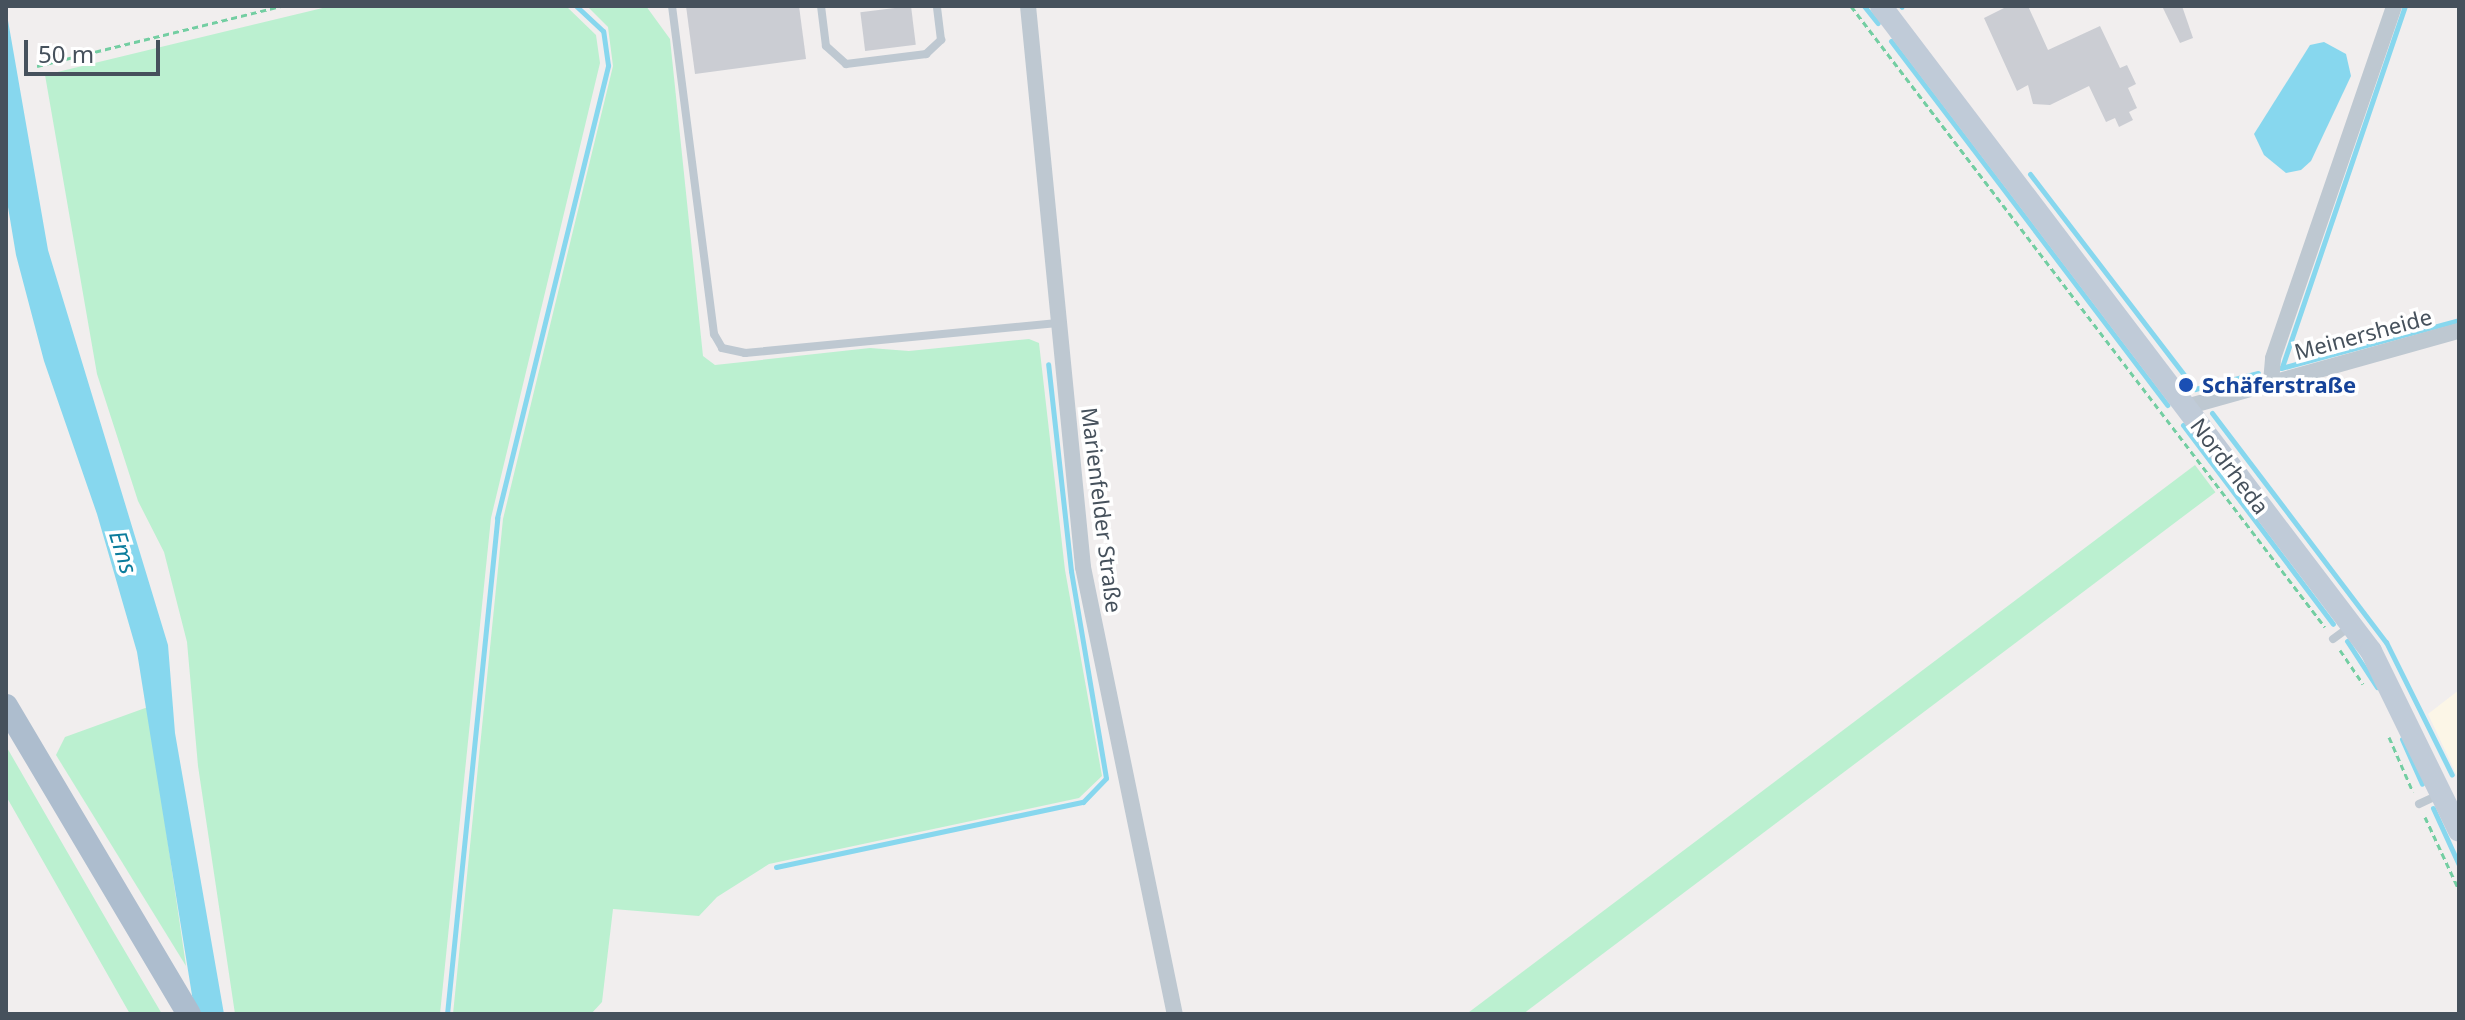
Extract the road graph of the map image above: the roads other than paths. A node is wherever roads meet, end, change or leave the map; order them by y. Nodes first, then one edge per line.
1 (672, 6) edge
2 (821, 6) edge
3 (937, 6) edge
4 (1028, 6) edge
5 (1881, 6) edge
6 (2394, 6) edge
7 (1058, 323) junction
8 (2459, 331) edge
9 (2271, 382) junction
10 (2186, 407) junction
11 (6, 706) edge
12 (2442, 793) junction
13 (2419, 804) road end
14 (2459, 831) edge
15 (189, 1014) edge
16 (1175, 1014) edge

1 - 7 lane
2 - 3 lane
4 - 7 street, Marienfelder Straße
5 - 10 main road, Nordrheda
6 - 9 street
7 - 16 street, Marienfelder Straße
8 - 9 street, Meinersheide
9 - 10 street, Meinersheide
10 - 12 main road, Nordrheda
11 - 15 main road
12 - 13 lane
12 - 14 main road, Nordrheda

